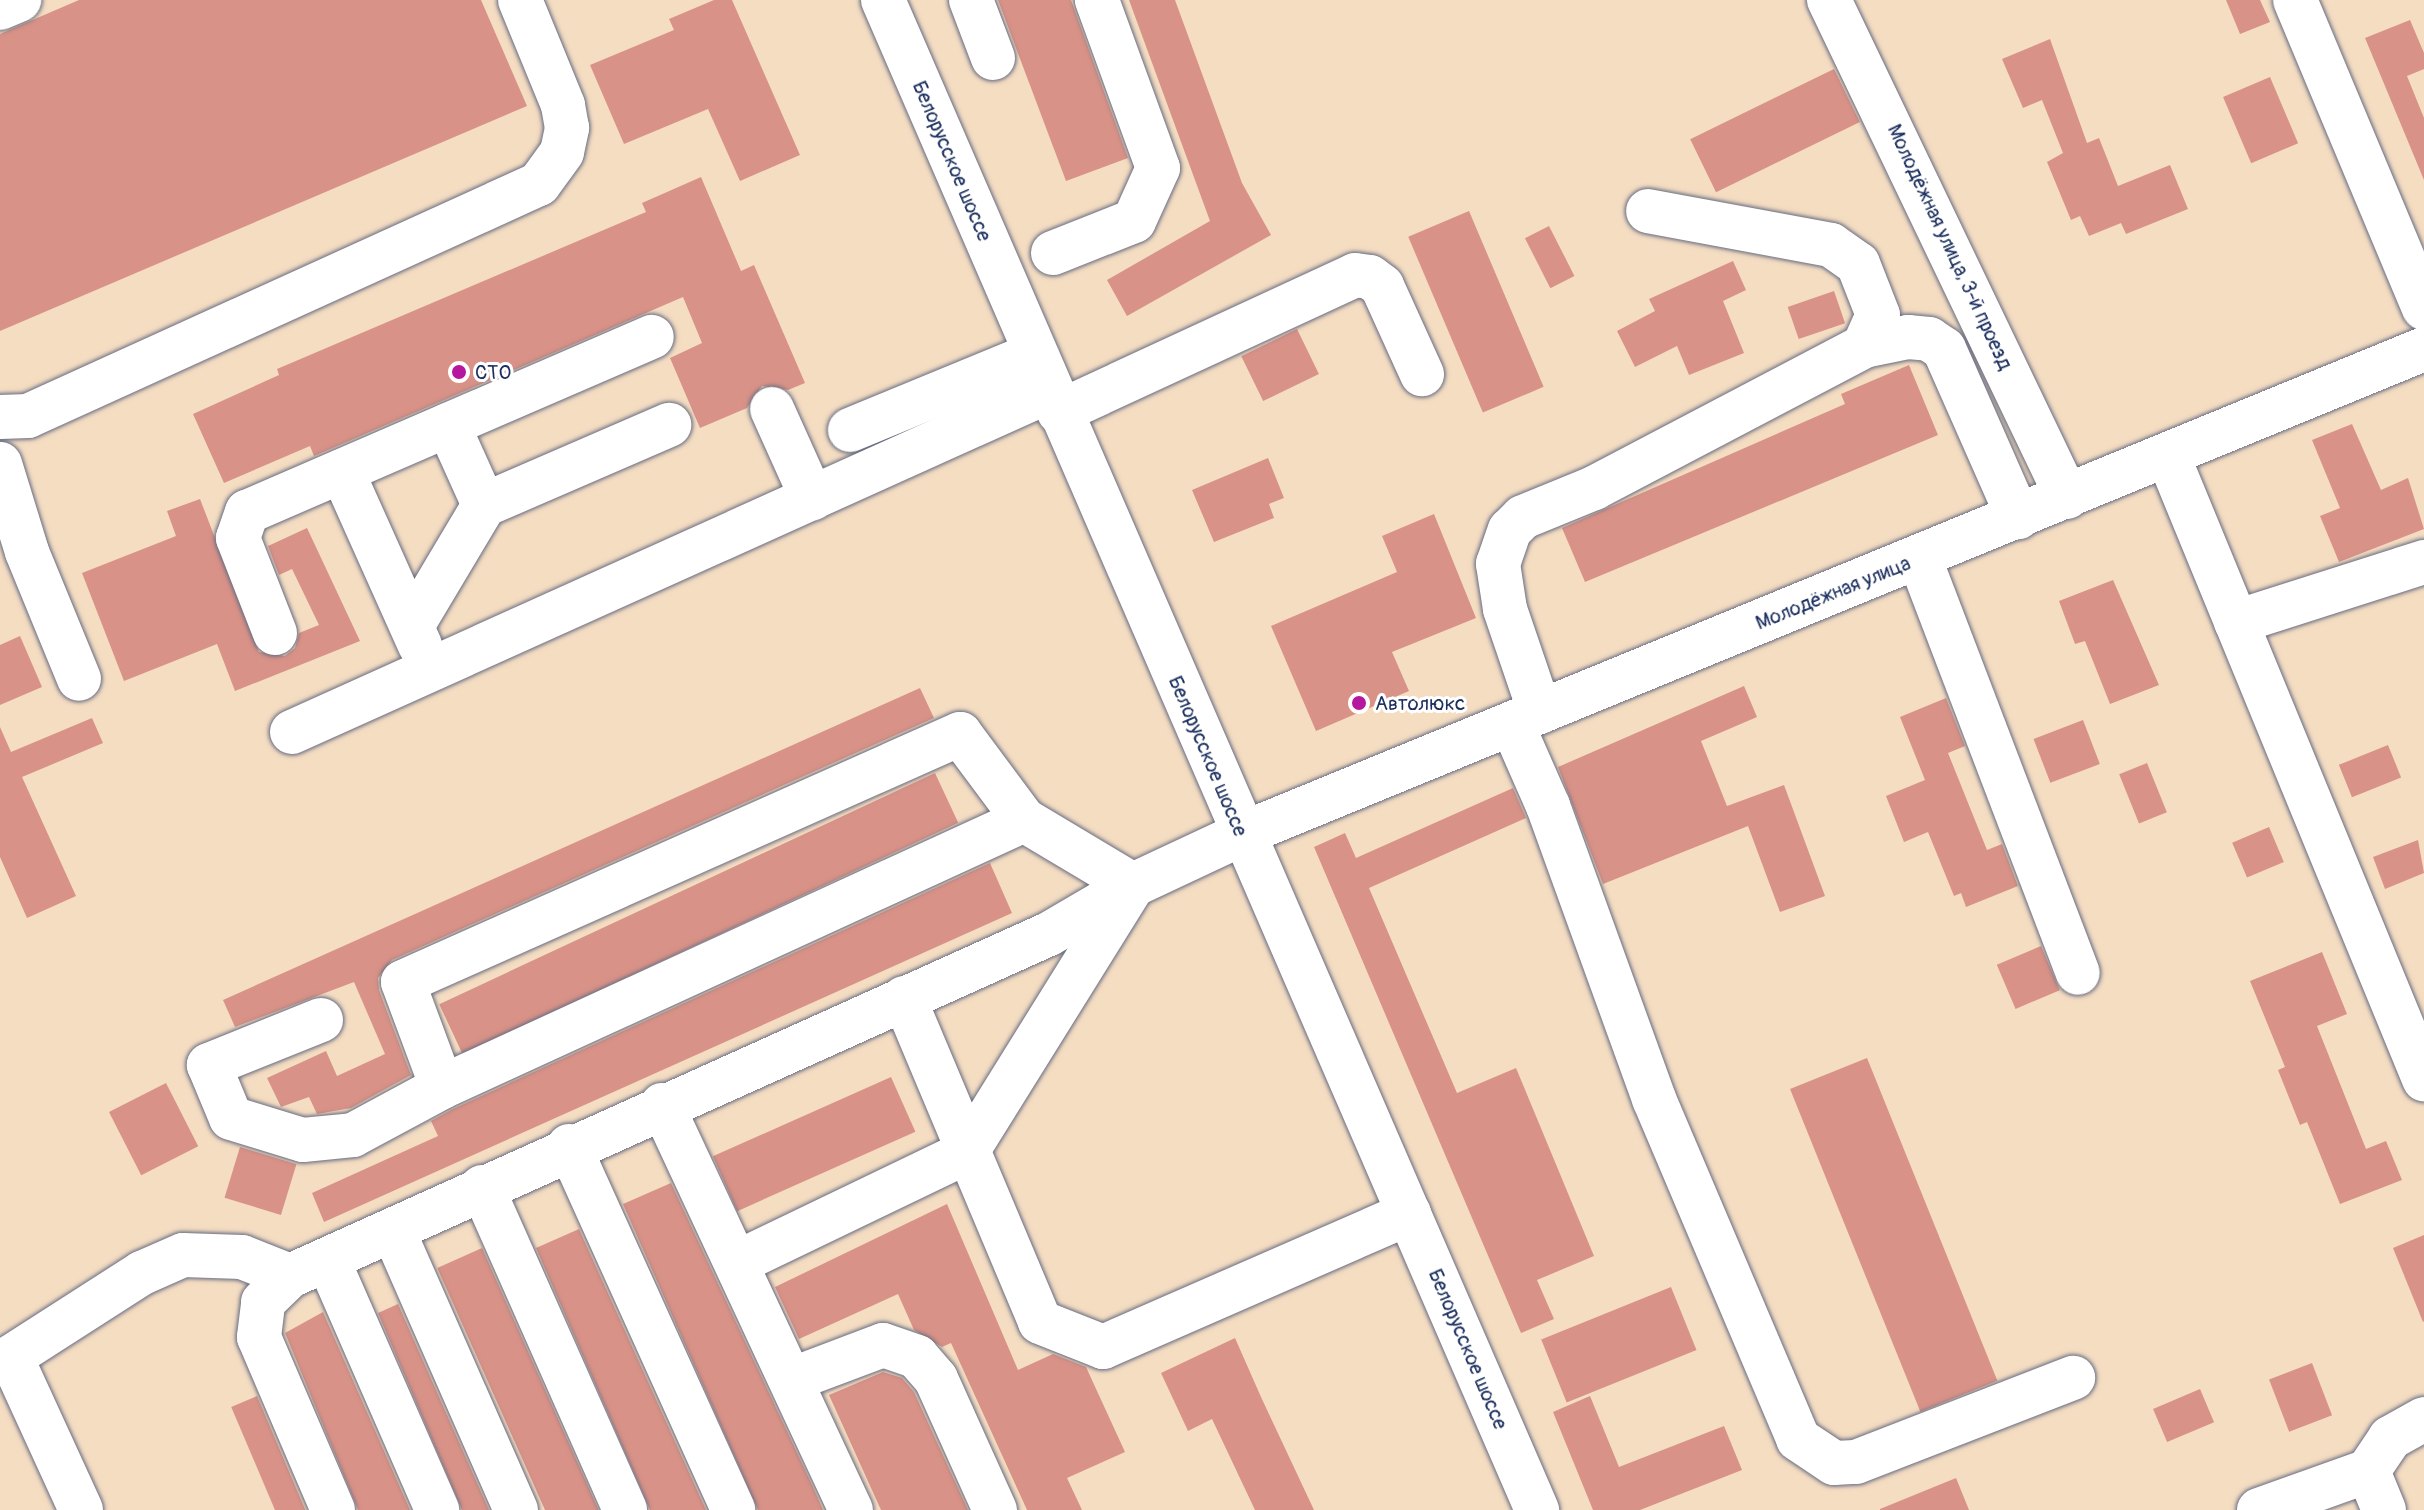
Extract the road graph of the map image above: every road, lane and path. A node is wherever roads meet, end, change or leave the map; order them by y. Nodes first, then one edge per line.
1 (19, 0) edge
2 (520, 0) edge
3 (883, 0) edge
4 (971, 0) edge
5 (1097, 0) edge
6 (1829, 0) edge
7 (2295, 0) edge
8 (0, 8) edge
9 (993, 58) dead end
10 (1648, 211) dead end
11 (1053, 253) dead end
12 (2424, 308) edge
13 (652, 337) dead end
14 (1864, 346) junction
15 (2424, 349) edge
16 (1422, 374) dead end
17 (1048, 386) junction
18 (772, 409) dead end
19 (0, 417) edge
20 (448, 425) junction
21 (669, 425) dead end
22 (850, 430) dead end
23 (2168, 456) junction
24 (0, 464) edge
25 (342, 471) junction
26 (2067, 497) junction
27 (812, 498) junction
28 (484, 505) junction
29 (2018, 517) junction
30 (1919, 557) junction
31 (2424, 562) edge
32 (2236, 622) junction
33 (412, 626) junction
34 (275, 633) dead end
35 (431, 669) junction
36 (79, 679) dead end
37 (1526, 718) junction
38 (292, 732) dead end
39 (1024, 820) junction
40 (1242, 834) junction
41 (1133, 885) junction
42 (2078, 973) dead end
43 (904, 998) junction
44 (321, 1020) dead end
45 (2424, 1079) edge
46 (442, 1087) junction
47 (662, 1105) junction
48 (569, 1146) junction
49 (967, 1152) junction
50 (482, 1187) junction
51 (1409, 1213) junction
52 (393, 1230) junction
53 (736, 1263) junction
54 (309, 1268) junction
55 (5, 1360) edge
56 (2073, 1378) dead end
57 (793, 1379) junction
58 (2424, 1419) edge
59 (2376, 1490) edge
60 (1533, 1506) edge
61 (81, 1510) edge
62 (333, 1510) edge
63 (437, 1510) edge
64 (516, 1510) edge
65 (625, 1510) edge
66 (733, 1510) edge
67 (851, 1510) edge
68 (995, 1510) edge
69 (2259, 1510) edge

1 - 8 street
2 - 19 street
3 - 17 street, Белорусское шоссе
4 - 9 street
5 - 11 street
6 - 26 street, Молодёжная улица, 3-й проезд
7 - 12 street
10 - 14 street
13 - 20 street
14 - 29 street
14 - 37 street
15 - 23 street, Молодёжная улица
16 - 17 street
17 - 22 street
17 - 27 street
17 - 40 street, Белорусское шоссе
18 - 27 street
20 - 25 street
20 - 28 street
21 - 28 street
23 - 26 street, Молодёжная улица
23 - 32 street
24 - 36 street
25 - 33 street
25 - 34 street
26 - 29 street, Молодёжная улица
27 - 35 street
28 - 33 street
29 - 30 street, Молодёжная улица
30 - 37 street, Молодёжная улица
30 - 42 street
31 - 32 street
32 - 45 street
33 - 35 street
35 - 38 street
37 - 40 street, Молодёжная улица
37 - 56 street
39 - 41 street
39 - 46 street
39 - 46 street
40 - 41 street, Молодёжная улица
40 - 51 street, Белорусское шоссе
41 - 43 street, Молодёжная улица
41 - 49 street
43 - 47 street, Молодёжная улица
43 - 49 street
44 - 46 street
47 - 48 street, Молодёжная улица
47 - 53 street
48 - 50 street, Молодёжная улица
48 - 66 street
49 - 51 street
49 - 53 street
50 - 52 street, Молодёжная улица
50 - 65 street
51 - 60 street, Белорусское шоссе
52 - 54 street, Молодёжная улица
52 - 64 street
53 - 57 street
54 - 55 street
54 - 62 street
54 - 63 street
55 - 61 street
57 - 67 street
57 - 68 street
58 - 59 street
59 - 69 street

